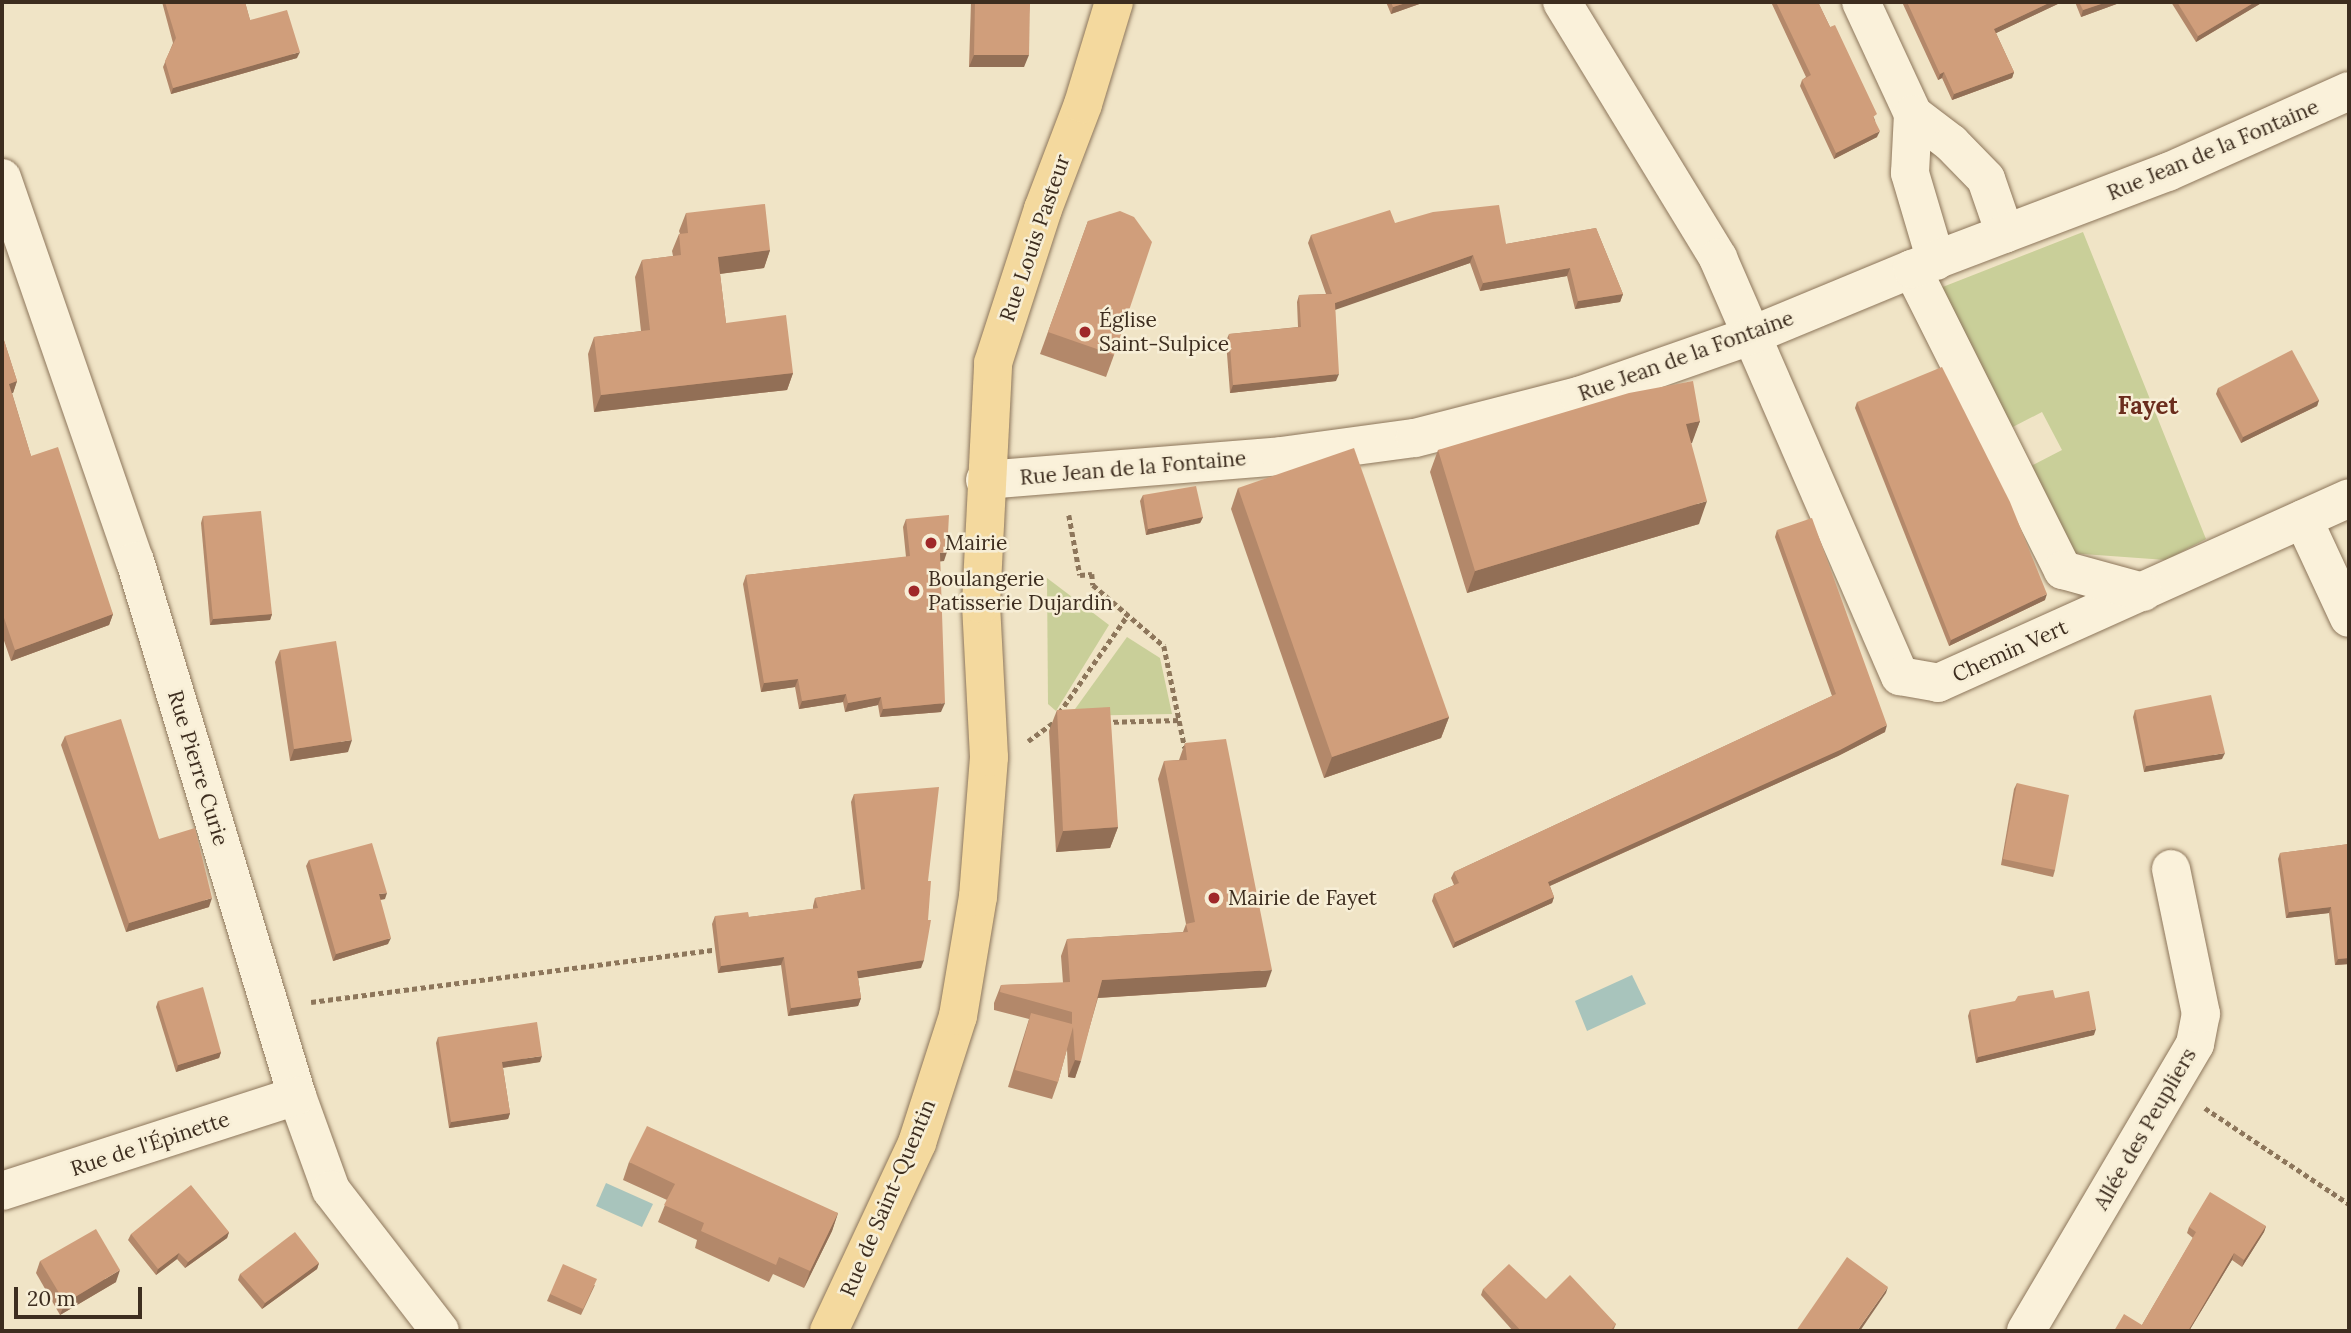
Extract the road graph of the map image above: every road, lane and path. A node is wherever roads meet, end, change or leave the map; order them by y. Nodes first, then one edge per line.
1 (1114, 2) edge
2 (1562, 2) edge
3 (1861, 2) edge
4 (2349, 91) edge
5 (1913, 114) junction
6 (2, 178) edge
7 (2005, 234) junction
8 (12, 245) edge
9 (1924, 265) junction
10 (1750, 336) junction
11 (1062, 476) junction
12 (985, 480) junction
13 (2349, 498) edge
14 (2304, 519) junction
15 (2143, 592) junction
16 (1127, 616) junction
17 (2349, 618) edge
18 (1180, 720) junction
19 (1065, 722) edge
20 (1103, 722) edge
21 (1186, 753) edge
22 (2171, 869) dead end
23 (726, 948) edge
24 (271, 1009) junction
25 (2173, 1086) junction
26 (298, 1096) junction
27 (2, 1191) edge
28 (2349, 1204) edge
29 (440, 1331) edge
30 (829, 1331) edge
31 (2026, 1331) edge

1 - 12 main road, Rue Louis Pasteur
2 - 10 street
3 - 5 street
4 - 7 street, Rue Jean de la Fontaine
5 - 7 street
5 - 9 street
6 - 8 street, Rue Pierre Curie
7 - 9 street, Rue Jean de la Fontaine
8 - 24 street, Rue Pierre Curie
9 - 10 street, Rue Jean de la Fontaine
9 - 15 street
10 - 11 street, Rue Jean de la Fontaine
10 - 15 street, Chemin Vert
11 - 12 street, Rue Jean de la Fontaine
11 - 16 path
12 - 30 main road, Rue de Saint-Quentin
13 - 14 street, Chemin Vert
14 - 15 street, Chemin Vert
14 - 17 street
16 - 18 path
16 - 19 path
18 - 20 path
18 - 21 path
22 - 25 street, Allée des Peupliers
23 - 24 path
24 - 26 street, Rue Pierre Curie
25 - 28 path
25 - 31 street, Allée des Peupliers
26 - 27 street, Rue de l'Épinette
26 - 29 street, Rue Pierre Curie

